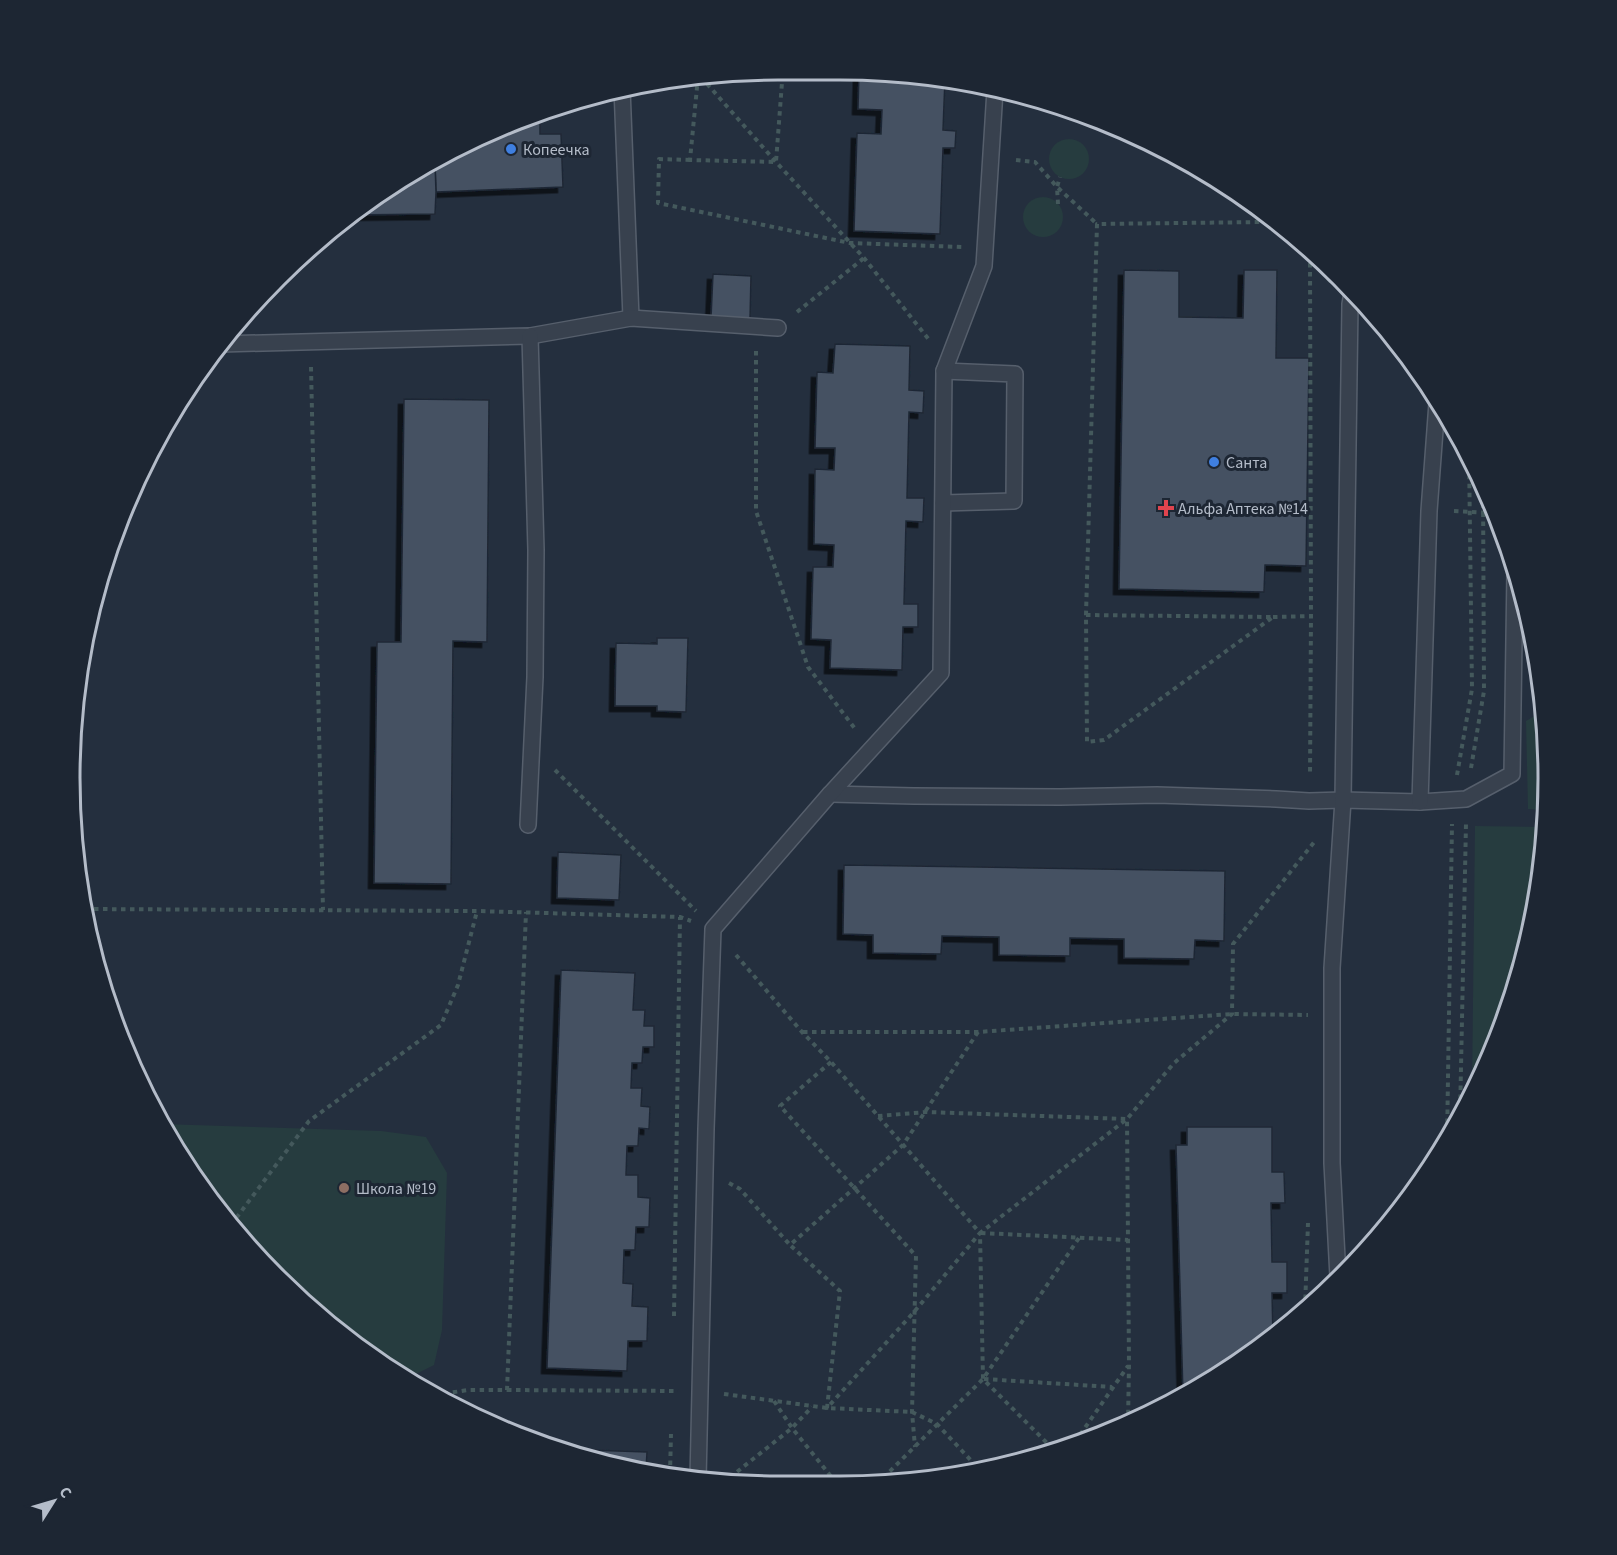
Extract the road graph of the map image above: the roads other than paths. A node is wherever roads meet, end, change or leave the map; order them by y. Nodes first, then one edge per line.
1 (622, 97) edge
2 (995, 97) edge
3 (1350, 302) edge
4 (631, 318) junction
5 (778, 328) road end
6 (530, 336) junction
7 (231, 344) edge
8 (944, 371) junction
9 (1436, 416) edge
10 (943, 503) junction
11 (1521, 630) edge
12 (830, 794) junction
13 (1343, 800) junction
14 (1420, 801) junction
15 (528, 825) dead end
16 (1337, 1266) edge
17 (698, 1471) edge

1 - 4 lane
2 - 8 lane
3 - 13 lane
4 - 5 lane
4 - 6 lane
6 - 7 lane
6 - 15 lane
8 - 10 lane
8 - 10 lane
9 - 14 lane
10 - 12 lane
11 - 14 lane
12 - 13 lane
12 - 17 lane
13 - 14 lane
13 - 16 lane

